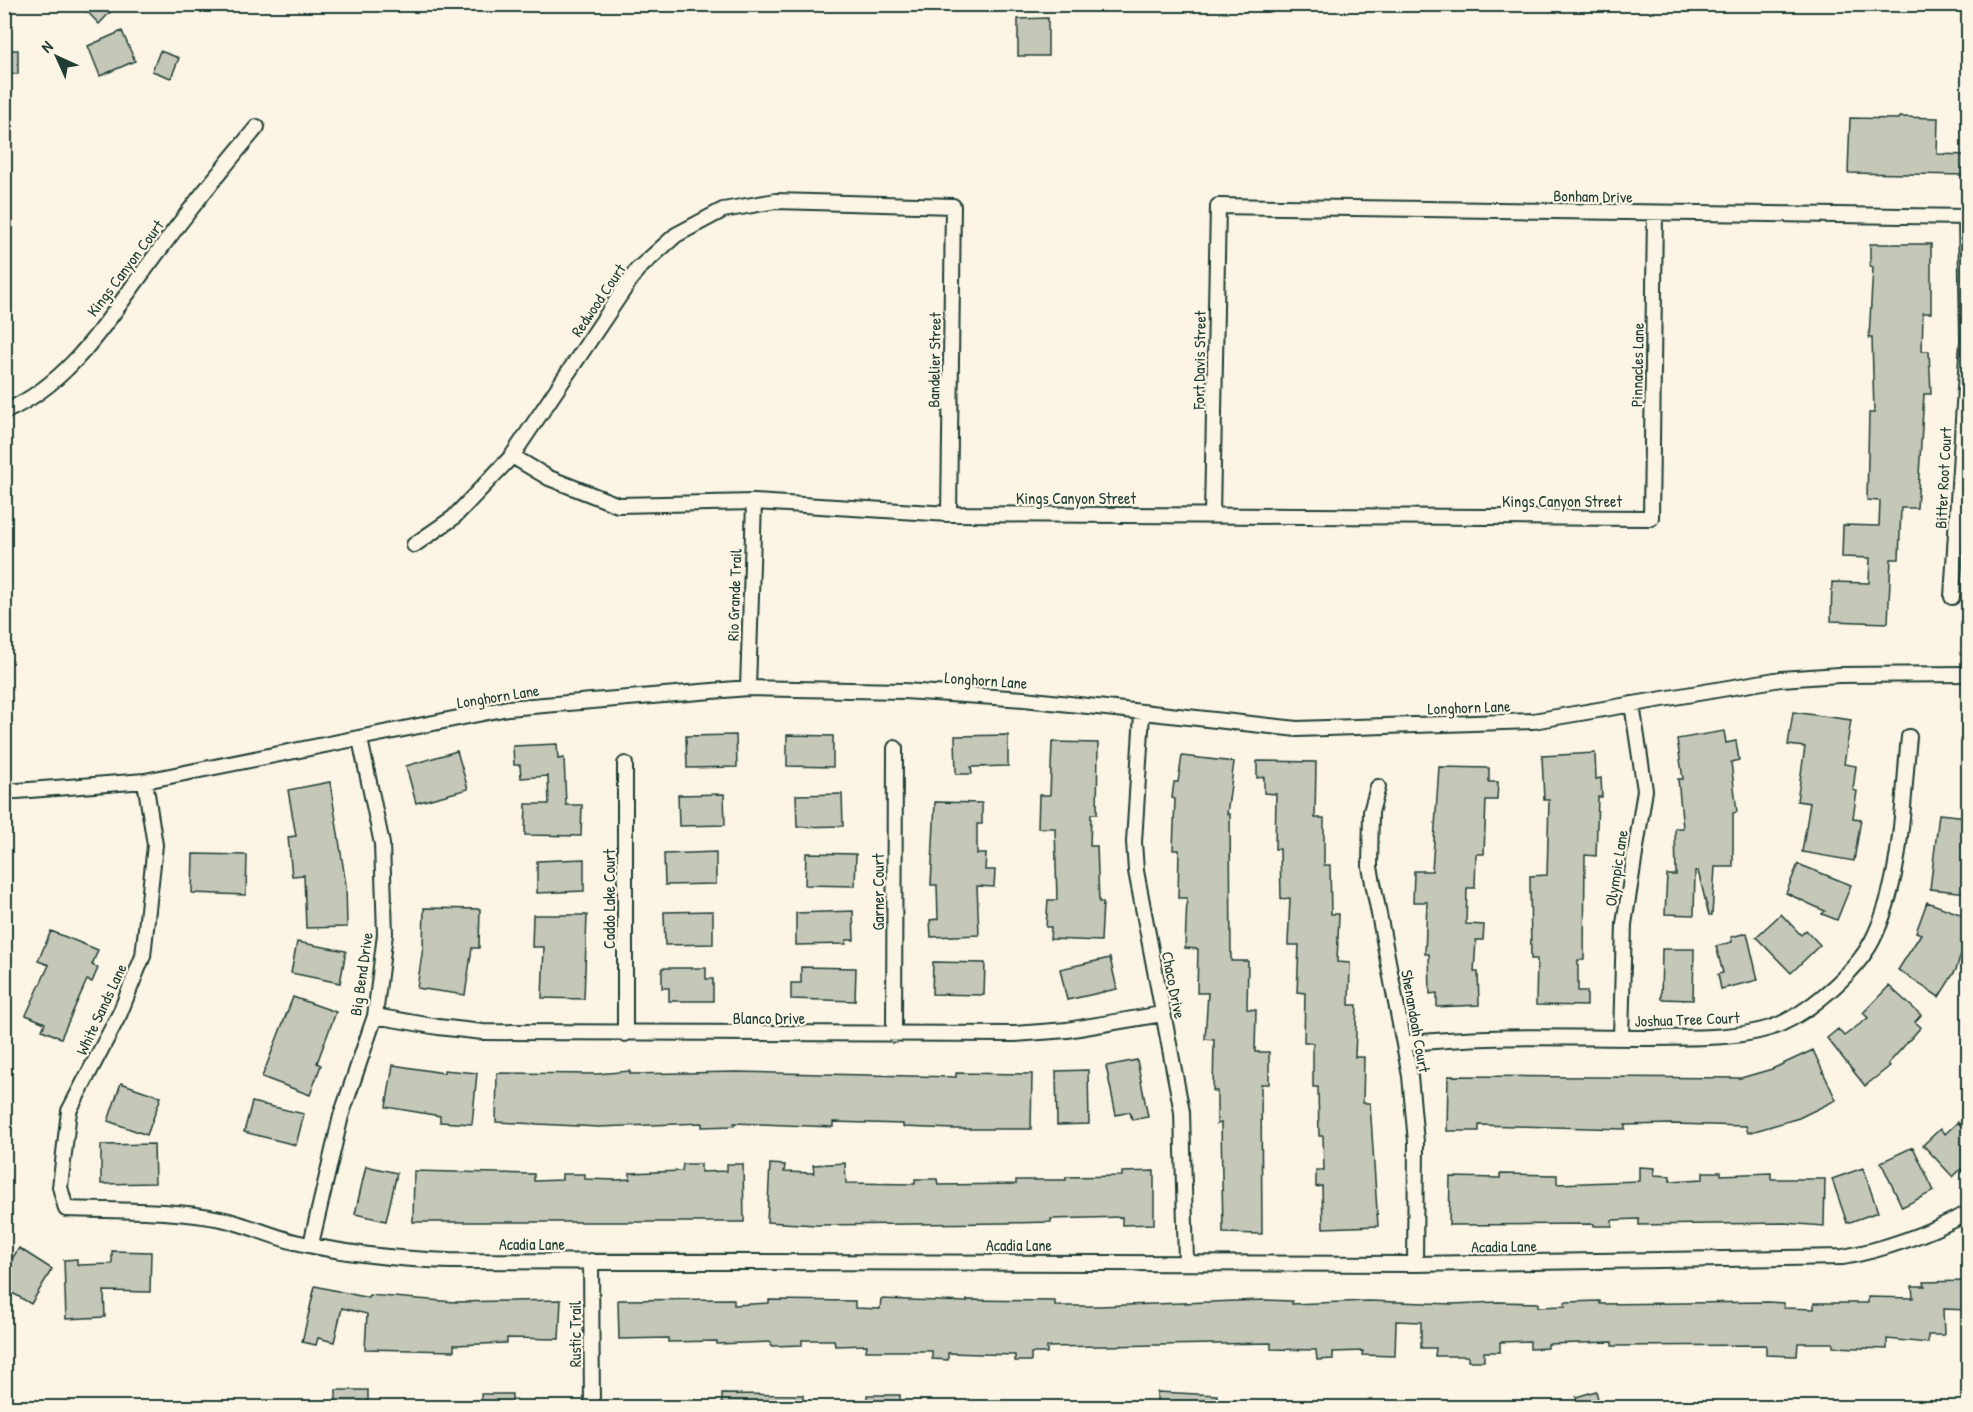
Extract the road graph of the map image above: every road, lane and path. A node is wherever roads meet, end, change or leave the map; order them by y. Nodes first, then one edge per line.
1 (257, 127) dead end
2 (952, 206) joint
3 (1218, 206) joint
4 (1655, 213) junction
5 (1967, 217) edge
6 (4, 412) edge
7 (512, 456) junction
8 (754, 502) junction
9 (949, 514) junction
10 (1212, 515) junction
11 (1651, 518) joint
12 (414, 545) dead end
13 (1952, 597) dead end
14 (1968, 674) edge
15 (748, 688) junction
16 (1632, 704) junction
17 (1142, 714) junction
18 (1909, 736) dead end
19 (360, 739) junction
20 (895, 748) dead end
21 (625, 764) dead end
22 (145, 781) junction
23 (1378, 787) dead end
24 (4, 792) edge
25 (1162, 1014) junction
26 (375, 1016) junction
27 (625, 1034) junction
28 (894, 1035) junction
29 (1621, 1038) junction
30 (1404, 1044) junction
31 (66, 1209) joint
32 (1968, 1213) edge
33 (311, 1244) junction
34 (591, 1261) junction
35 (1186, 1262) junction
36 (1415, 1263) junction
37 (592, 1407) edge

1 - 6 street, Kings Canyon Court
2 - 7 street, Redwood Court
2 - 9 street, Bandelier Street
3 - 4 street, Bonham Drive
3 - 10 street, Fort Davis Street
4 - 5 street, Bonham Drive
4 - 11 street, Pinnacles Lane
5 - 13 street, Bitter Root Court
7 - 8 street, Kings Canyon Street
7 - 12 street, Redwood Court
8 - 9 street, Kings Canyon Street
8 - 15 street, Rio Grande Trail
9 - 10 street, Kings Canyon Street
10 - 11 street, Kings Canyon Street
14 - 16 street, Longhorn Lane
15 - 17 street, Longhorn Lane
15 - 19 street, Longhorn Lane
16 - 17 street, Longhorn Lane
16 - 29 street, Olympic Lane
17 - 25 street, Chaco Drive
18 - 29 street, Joshua Tree Court
19 - 22 street, Longhorn Lane
19 - 26 street, Big Bend Drive
20 - 28 street, Garner Court
21 - 27 street, Caddo Lake Court
22 - 24 street, Longhorn Lane
22 - 31 street, White Sands Lane
23 - 30 street, Shenandoah Court
25 - 28 street, Blanco Drive
25 - 35 street, Chaco Drive
26 - 27 street, Blanco Drive
26 - 33 street, Big Bend Drive
27 - 28 street, Blanco Drive
29 - 30 street, Joshua Tree Court
30 - 36 street, Shenandoah Court
31 - 33 street, Acadia Lane
32 - 36 street, Acadia Lane
33 - 34 street, Acadia Lane
34 - 35 street, Acadia Lane
34 - 37 street, Rustic Trail
35 - 36 street, Acadia Lane

